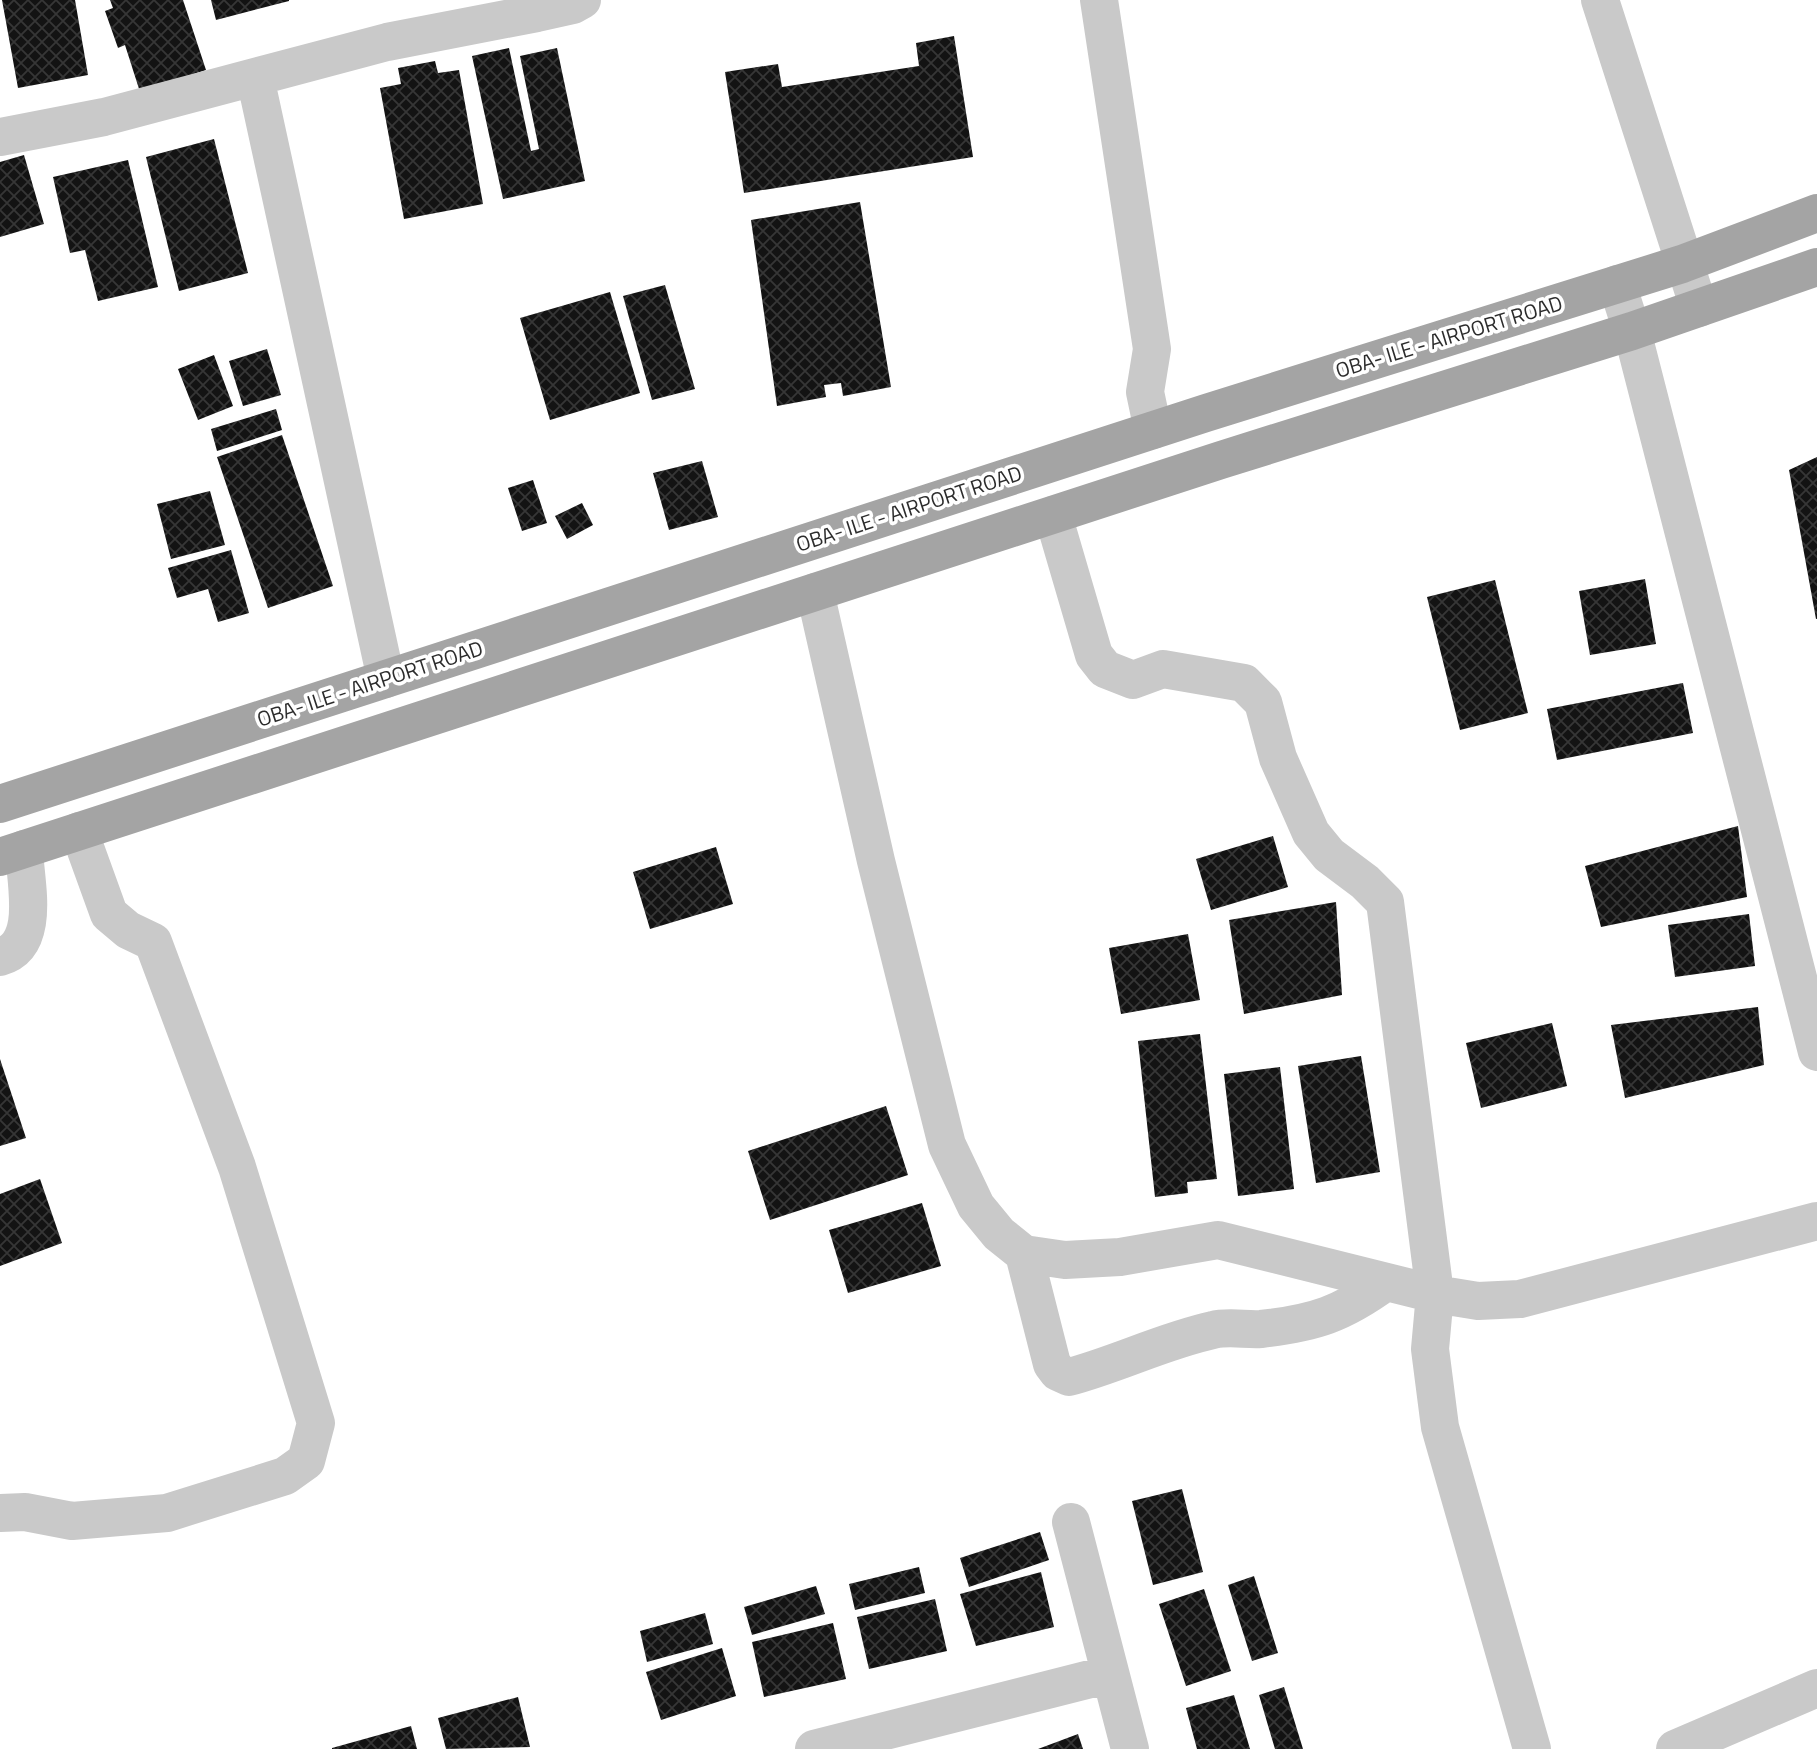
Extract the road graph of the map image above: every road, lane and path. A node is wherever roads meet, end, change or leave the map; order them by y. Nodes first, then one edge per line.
1 (582, 0) edge
2 (1100, 0) edge
3 (1600, 0) edge
4 (255, 77) junction
5 (0, 136) edge
6 (1817, 213) edge
7 (1682, 264) junction
8 (1817, 267) edge
9 (1617, 284) junction
10 (1699, 308) junction
11 (1632, 331) junction
12 (1153, 430) junction
13 (1053, 515) junction
14 (815, 592) junction
15 (386, 678) junction
16 (0, 804) edge
17 (79, 831) junction
18 (12, 853) edge
19 (0, 957) edge
20 (1817, 1052) edge
21 (1817, 1221) edge
22 (1024, 1254) junction
23 (1386, 1282) junction
24 (1436, 1294) junction
25 (0, 1513) edge
26 (1071, 1522) dead end
27 (1111, 1674) junction
28 (1817, 1688) edge
29 (814, 1749) edge
30 (1130, 1749) edge
31 (1532, 1749) edge
32 (1675, 1749) edge

1 - 4 street
2 - 12 street
3 - 7 street
4 - 5 street
4 - 15 street
6 - 7 main road, OBA- ILE - AIRPORT ROAD
7 - 9 main road, OBA- ILE - AIRPORT ROAD
7 - 10 street
8 - 10 main road
9 - 11 street
9 - 12 main road, OBA- ILE - AIRPORT ROAD
10 - 11 main road
11 - 13 main road
11 - 20 street
12 - 15 main road, OBA- ILE - AIRPORT ROAD
13 - 14 main road
13 - 24 street
14 - 17 main road
14 - 22 street
15 - 16 main road, OBA- ILE - AIRPORT ROAD
17 - 18 main road
17 - 25 street
18 - 19 street
21 - 24 street
22 - 23 street
22 - 23 street
23 - 24 street
24 - 31 street
26 - 27 street
27 - 29 street
27 - 30 street
28 - 32 street

